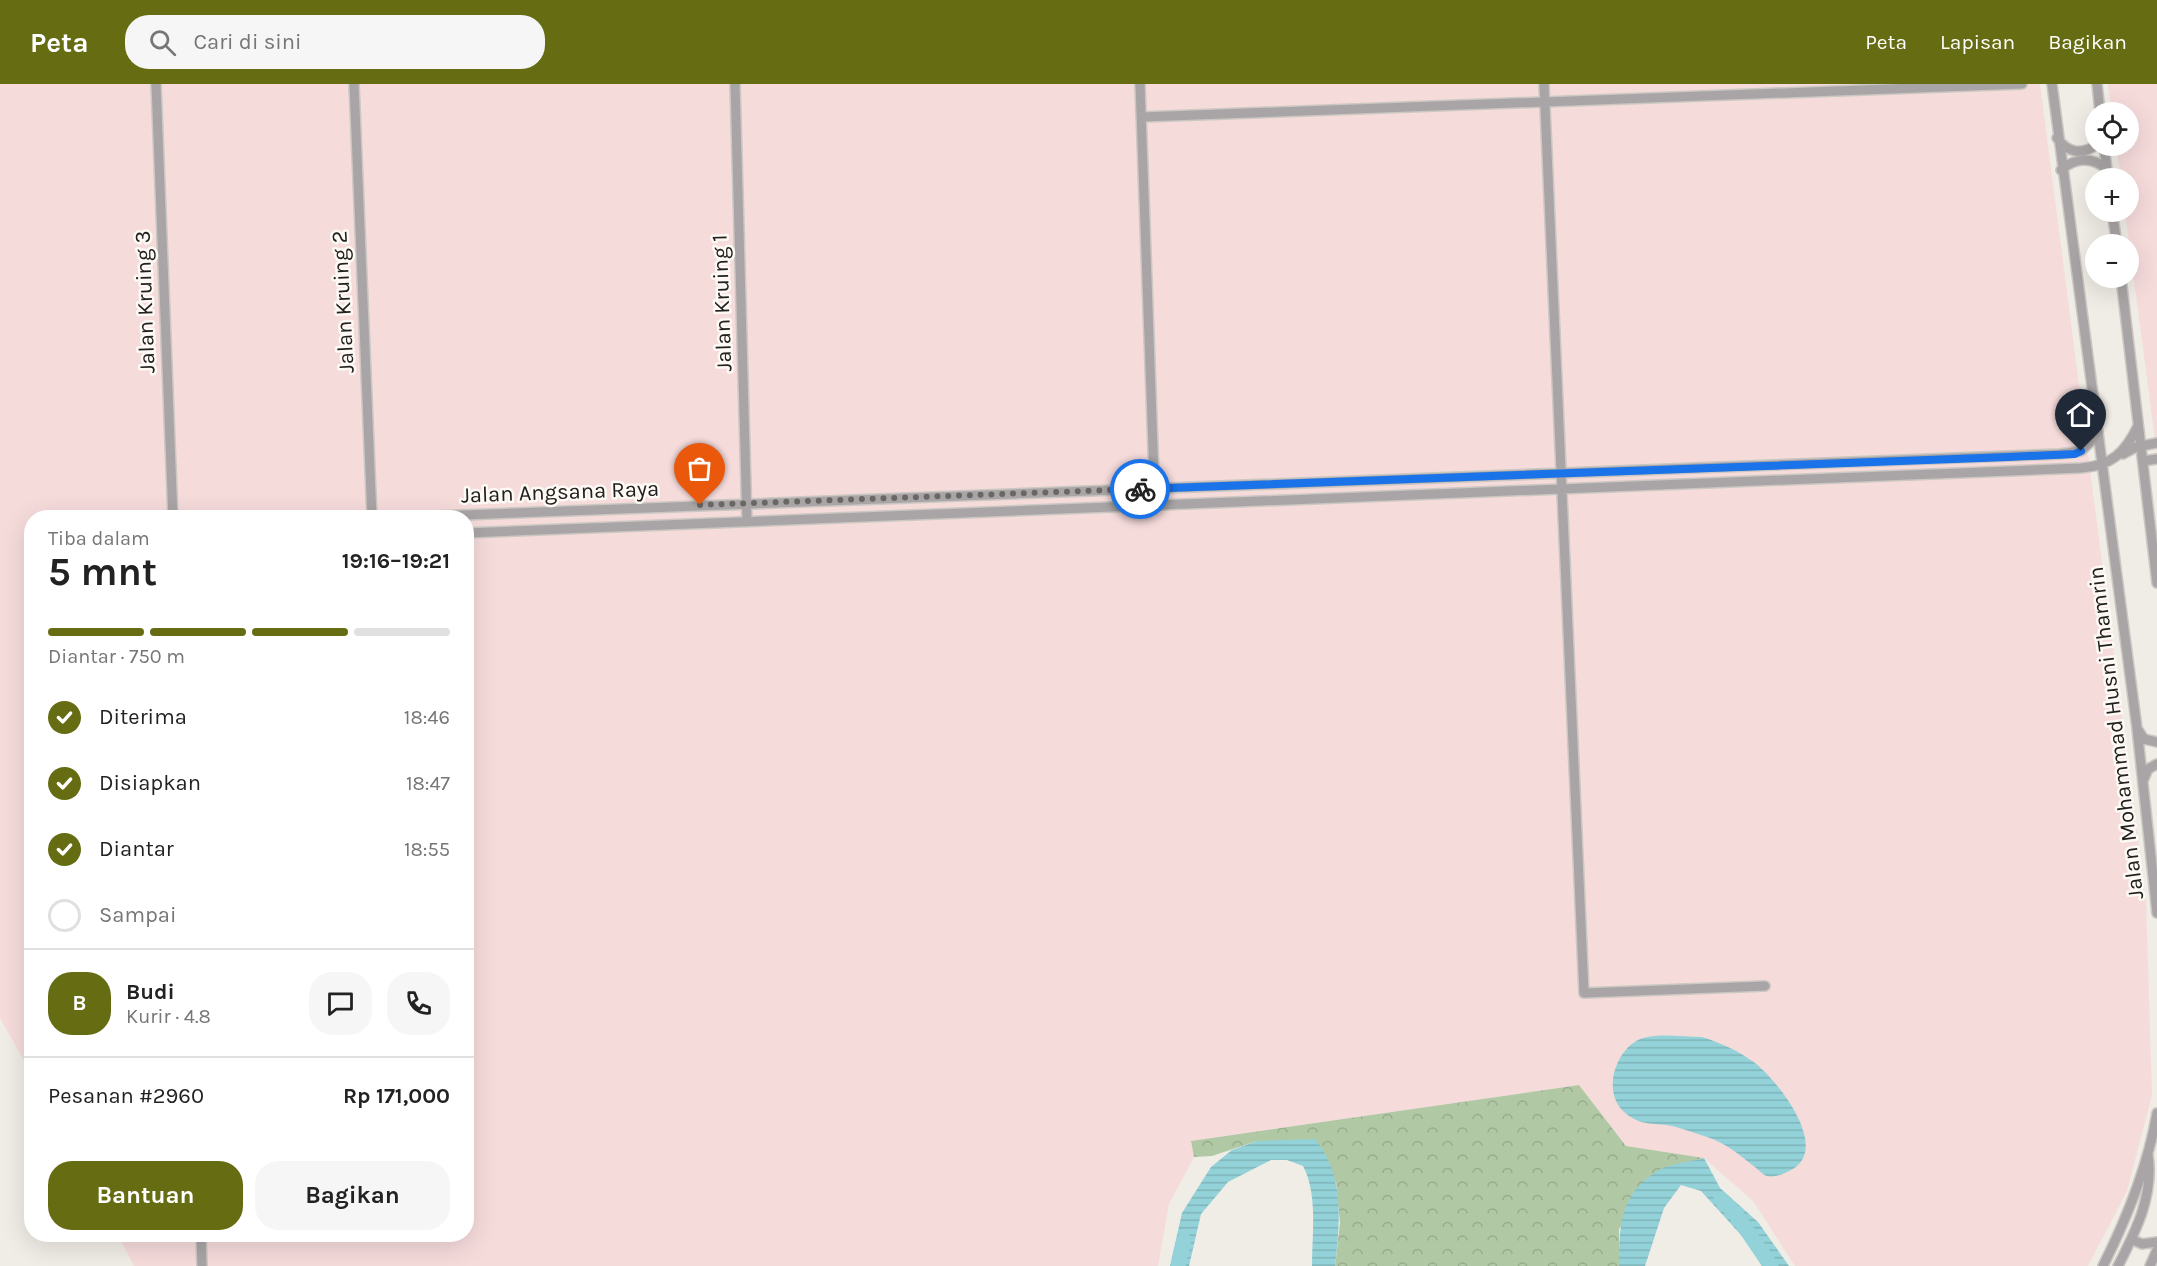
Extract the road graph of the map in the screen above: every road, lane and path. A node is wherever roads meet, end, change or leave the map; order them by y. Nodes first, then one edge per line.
1 (156, 84) edge
2 (354, 84) edge
3 (735, 84) edge
4 (1140, 84) edge
5 (1544, 84) edge
6 (2022, 84) edge
7 (2052, 84) edge
8 (2097, 84) edge
9 (1545, 102) junction
10 (2099, 102) edge
11 (1142, 117) junction
12 (2057, 138) junction
13 (2085, 151) edge
14 (2102, 168) edge
15 (2061, 170) junction
16 (2122, 288) edge
17 (2138, 426) junction
18 (2098, 435) junction
19 (2157, 443) edge
20 (2141, 445) junction
21 (2157, 459) edge
22 (2143, 461) junction
23 (2101, 466) junction
24 (1562, 472) junction
25 (2103, 481) junction
26 (1155, 488) junction
27 (1562, 488) junction
28 (746, 504) junction
29 (1155, 505) junction
30 (173, 510) edge
31 (372, 510) edge
32 (474, 515) edge
33 (747, 522) junction
34 (474, 533) edge
35 (2157, 583) edge
36 (2137, 728) junction
37 (2157, 742) edge
38 (2157, 765) edge
39 (2143, 783) junction
40 (2157, 913) edge
41 (1765, 986) dead end
42 (2157, 1113) edge
43 (2148, 1152) junction
44 (2133, 1240) junction
45 (201, 1242) edge
46 (2157, 1242) edge
47 (2157, 1250) edge
48 (202, 1266) edge
49 (2103, 1266) edge
50 (2118, 1266) edge
51 (2150, 1266) edge

1 - 30 street, Jalan Kruing 3
2 - 31 street, Jalan Kruing 2
3 - 28 street, Jalan Kruing 1
4 - 11 street
5 - 9 street
6 - 9 street
7 - 12 street, Jalan Mohammad Husni Thamrin
8 - 10 street
9 - 11 street
9 - 24 street
11 - 26 street
12 - 13 street
12 - 15 street, Jalan Mohammad Husni Thamrin
14 - 15 street
15 - 18 street, Jalan Mohammad Husni Thamrin
16 - 17 street
17 - 20 street
17 - 23 street
18 - 23 street, Jalan Mohammad Husni Thamrin
18 - 24 street, Jalan Angsana Raya
19 - 20 street
20 - 22 street
20 - 25 street
21 - 22 street
22 - 35 street
23 - 25 street, Jalan Mohammad Husni Thamrin
23 - 27 street, Jalan Angsana Raya
24 - 26 street, Jalan Angsana Raya
24 - 27 street
25 - 36 street, Jalan Mohammad Husni Thamrin
26 - 28 street, Jalan Angsana Raya
26 - 29 street
27 - 29 street, Jalan Angsana Raya
27 - 41 street
28 - 32 street, Jalan Angsana Raya
28 - 33 street, Jalan Kruing 1
29 - 33 street, Jalan Angsana Raya
33 - 34 street, Jalan Angsana Raya
36 - 37 street
36 - 39 street, Jalan Mohammad Husni Thamrin
38 - 39 street
39 - 40 street, Jalan Mohammad Husni Thamrin
42 - 43 street
43 - 44 street
43 - 49 street
44 - 46 street
44 - 50 street
45 - 48 street
47 - 51 street

